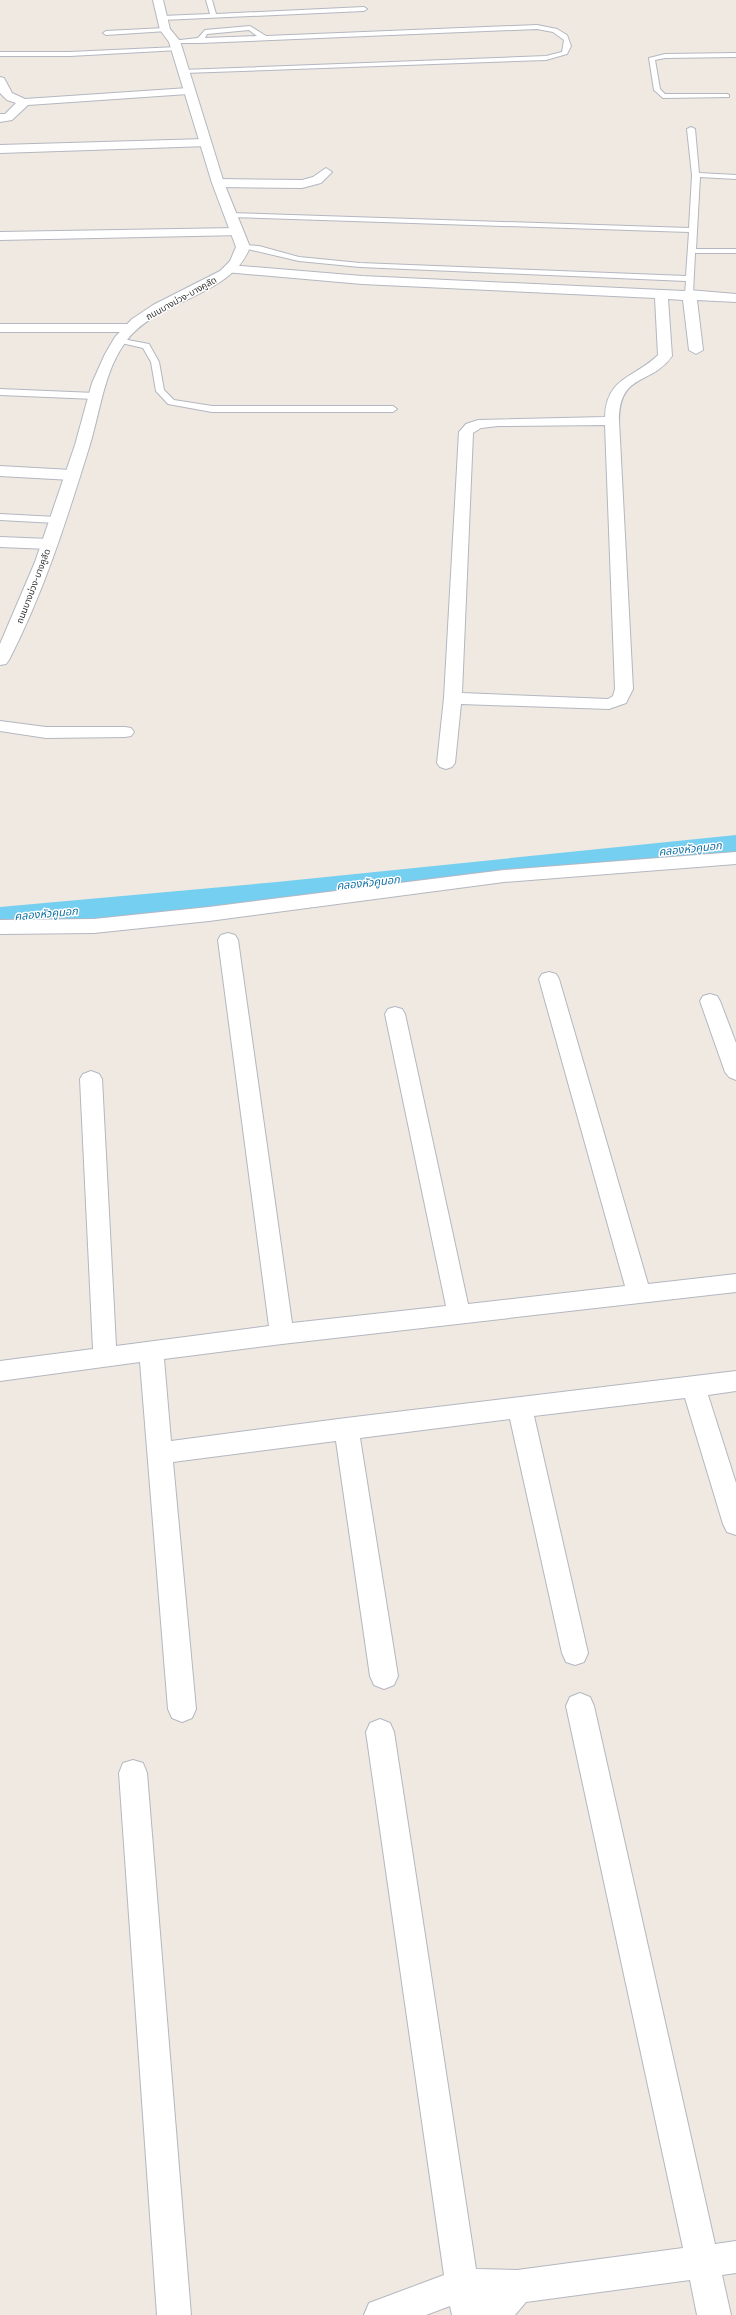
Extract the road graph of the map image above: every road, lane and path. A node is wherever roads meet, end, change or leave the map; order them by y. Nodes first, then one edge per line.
1 (158, 0) edge
2 (208, 0) edge
3 (364, 9) dead end
4 (214, 16) junction
5 (164, 24) junction
6 (106, 32) dead end
7 (265, 38) junction
8 (200, 41) junction
9 (176, 45) junction
10 (0, 54) edge
11 (736, 54) edge
12 (184, 71) junction
13 (0, 80) edge
14 (188, 91) junction
15 (727, 96) dead end
16 (25, 102) junction
17 (0, 118) edge
18 (691, 129) dead end
19 (205, 143) junction
20 (0, 149) edge
21 (326, 172) dead end
22 (696, 175) junction
23 (736, 177) edge
24 (218, 183) junction
25 (230, 215) junction
26 (692, 230) junction
27 (237, 232) junction
28 (0, 236) edge
29 (243, 247) junction
30 (693, 250) junction
31 (736, 250) edge
32 (230, 269) junction
33 (690, 279) junction
34 (661, 293) junction
35 (689, 294) junction
36 (736, 298) edge
37 (0, 328) edge
38 (131, 328) junction
39 (120, 340) junction
40 (696, 350) dead end
41 (0, 392) edge
42 (95, 396) junction
43 (393, 409) dead end
44 (612, 421) junction
45 (0, 471) edge
46 (71, 475) junction
47 (0, 518) edge
48 (56, 520) junction
49 (0, 542) edge
50 (49, 544) junction
51 (0, 660) edge
52 (453, 698) junction
53 (0, 726) edge
54 (126, 732) dead end
55 (446, 763) dead end
56 (736, 858) edge
57 (0, 927) edge
58 (228, 940) dead end
59 (550, 979) dead end
60 (710, 1000) dead end
61 (395, 1014) dead end
62 (736, 1072) edge
63 (91, 1079) dead end
64 (736, 1282) edge
65 (639, 1293) junction
66 (460, 1314) junction
67 (282, 1334) junction
68 (151, 1350) junction
69 (105, 1356) junction
70 (0, 1371) edge
71 (736, 1382) edge
72 (694, 1387) junction
73 (520, 1410) junction
74 (346, 1428) junction
75 (160, 1453) junction
76 (736, 1524) edge
77 (576, 1653) dead end
78 (384, 1676) dead end
79 (580, 1706) dead end
80 (182, 1709) dead end
81 (380, 1732) dead end
82 (133, 1773) dead end
83 (736, 2257) edge
84 (701, 2262) junction
85 (517, 2287) junction
86 (465, 2300) edge
87 (174, 2315) edge
88 (381, 2315) edge
89 (493, 2315) edge
90 (714, 2315) edge

1 - 5 street
2 - 4 lane
3 - 4 lane
4 - 5 lane
5 - 6 lane
5 - 9 street
7 - 8 lane
7 - 8 lane
7 - 12 lane
8 - 9 lane
9 - 10 lane
9 - 12 street
11 - 15 lane
12 - 14 street
13 - 16 street
14 - 16 street
14 - 19 street
16 - 17 street
18 - 22 lane
19 - 20 street
19 - 24 street
21 - 24 street
22 - 23 lane
22 - 26 lane
24 - 25 street
25 - 26 lane
25 - 27 street
26 - 30 lane
27 - 28 street
27 - 29 street
29 - 32 street, ถนนบางม่วง-บางคูลัด
29 - 33 lane
30 - 31 lane
30 - 33 lane
32 - 34 street
32 - 38 street, ถนนบางม่วง-บางคูลัด
33 - 35 lane
34 - 35 street
34 - 44 street
35 - 36 street
35 - 40 street
37 - 38 street
38 - 39 street, ถนนบางม่วง-บางคูลัด
39 - 42 street, ถนนบางม่วง-บางคูลัด
39 - 43 lane
41 - 42 lane
42 - 46 street, ถนนบางม่วง-บางคูลัด
44 - 52 street
44 - 52 street
45 - 46 street
46 - 48 street, ถนนบางม่วง-บางคูลัด
47 - 48 lane
48 - 50 street, ถนนบางม่วง-บางคูลัด
49 - 50 street
50 - 51 street, ถนนบางม่วง-บางคูลัด
52 - 55 street
53 - 54 street
56 - 57 street
58 - 67 street
59 - 65 street
60 - 62 street
61 - 66 street
63 - 69 street
64 - 65 street
65 - 66 street
66 - 67 street
67 - 68 street
68 - 69 street
68 - 75 street
69 - 70 street
71 - 72 street
72 - 73 street
72 - 76 street
73 - 74 street
73 - 77 street
74 - 75 street
74 - 78 street
75 - 80 street
79 - 84 street
81 - 86 street
82 - 87 street
83 - 84 street
84 - 85 street
84 - 90 street
85 - 86 street
85 - 89 street
86 - 88 street

